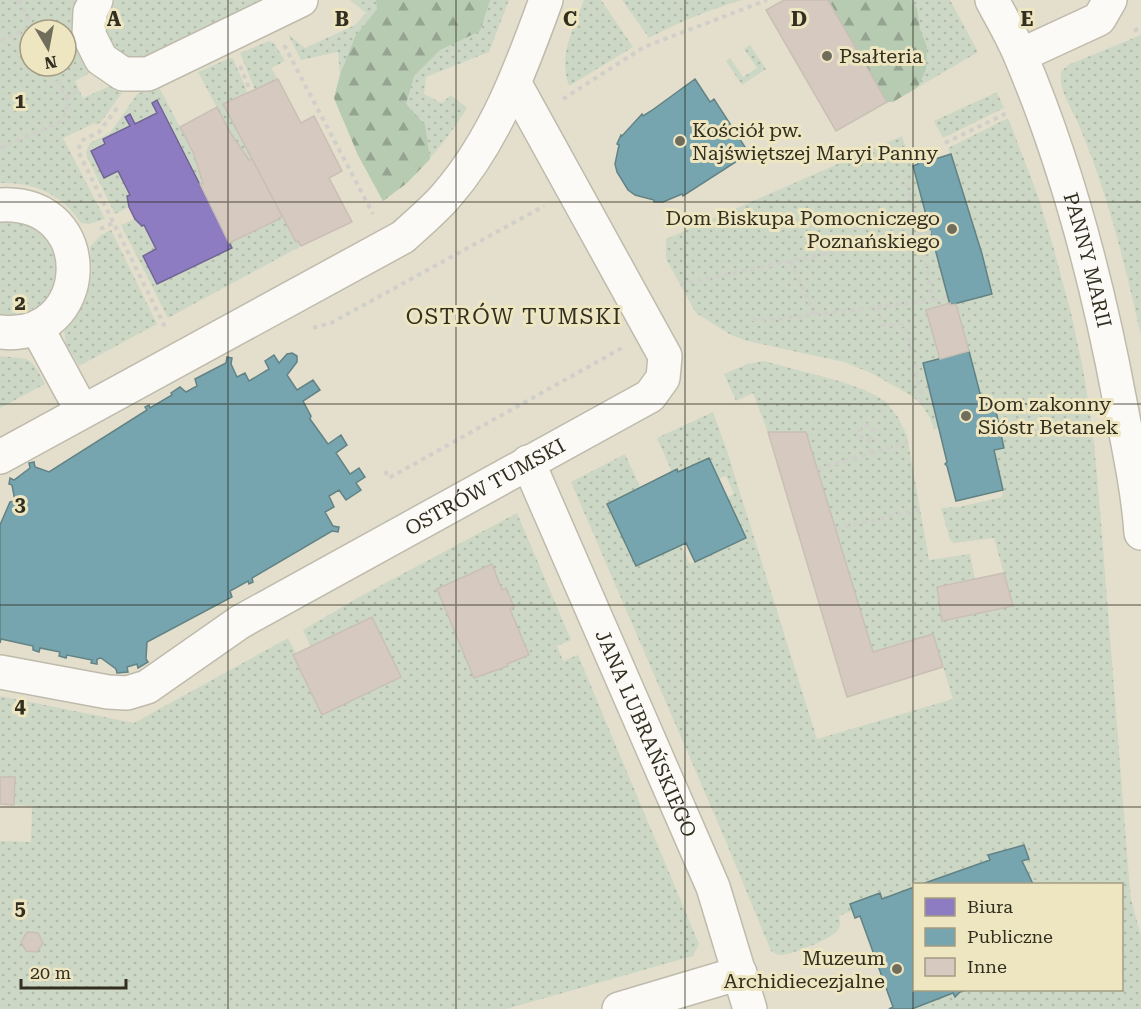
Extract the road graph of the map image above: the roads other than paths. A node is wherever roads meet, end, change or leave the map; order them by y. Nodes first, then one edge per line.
1 (96, 0) edge
2 (301, 0) edge
3 (546, 0) edge
4 (992, 0) edge
5 (1110, 0) edge
6 (1021, 55) junction
7 (515, 84) junction
8 (0, 205) edge
9 (37, 328) junction
10 (0, 332) edge
11 (82, 411) junction
12 (0, 457) edge
13 (528, 462) junction
14 (1141, 533) edge
15 (0, 672) edge
16 (740, 973) junction
17 (619, 1009) edge
18 (750, 1009) edge

1 - 2 street
3 - 7 street
4 - 6 street, PANNY MARII
5 - 6 street
6 - 14 street, PANNY MARII
7 - 11 street
7 - 13 street, OSTRÓW TUMSKI
8 - 9 street
9 - 10 street
9 - 11 street
11 - 12 street
13 - 15 street, OSTRÓW TUMSKI
13 - 16 street, JANA LUBRAŃSKIEGO
16 - 17 street
16 - 18 street, JANA LUBRAŃSKIEGO

